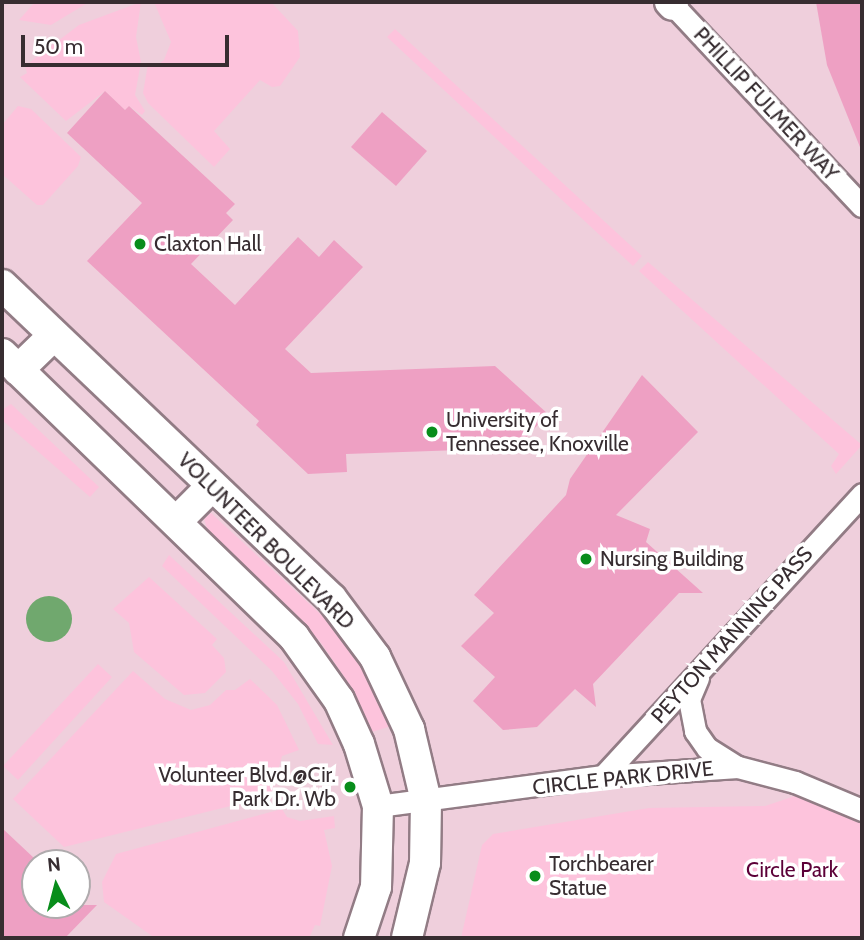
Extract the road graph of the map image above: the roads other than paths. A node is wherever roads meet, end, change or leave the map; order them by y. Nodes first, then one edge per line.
1 (671, 3) edge
2 (862, 206) edge
3 (2, 285) edge
4 (54, 335) junction
5 (10, 362) edge
6 (212, 486) junction
7 (862, 494) edge
8 (176, 522) junction
9 (701, 670) junction
10 (738, 767) junction
11 (603, 776) junction
12 (426, 801) junction
13 (378, 806) junction
14 (862, 810) edge
15 (359, 938) edge
16 (407, 938) edge

1 - 2 street, PHILLIP FULMER WAY
3 - 4 street, VOLUNTEER BOULEVARD
4 - 5 street
4 - 6 street, VOLUNTEER BOULEVARD
5 - 8 street
6 - 8 street
6 - 12 street, VOLUNTEER BOULEVARD
7 - 9 street, PEYTON MANNING PASS
8 - 13 street
9 - 10 street
9 - 11 street, PEYTON MANNING PASS
10 - 11 street, CIRCLE PARK DRIVE
10 - 14 street, CIRCLE PARK DRIVE
11 - 12 street, CIRCLE PARK DRIVE
12 - 13 street, CIRCLE PARK DRIVE
12 - 16 street, VOLUNTEER BOULEVARD
13 - 15 street

